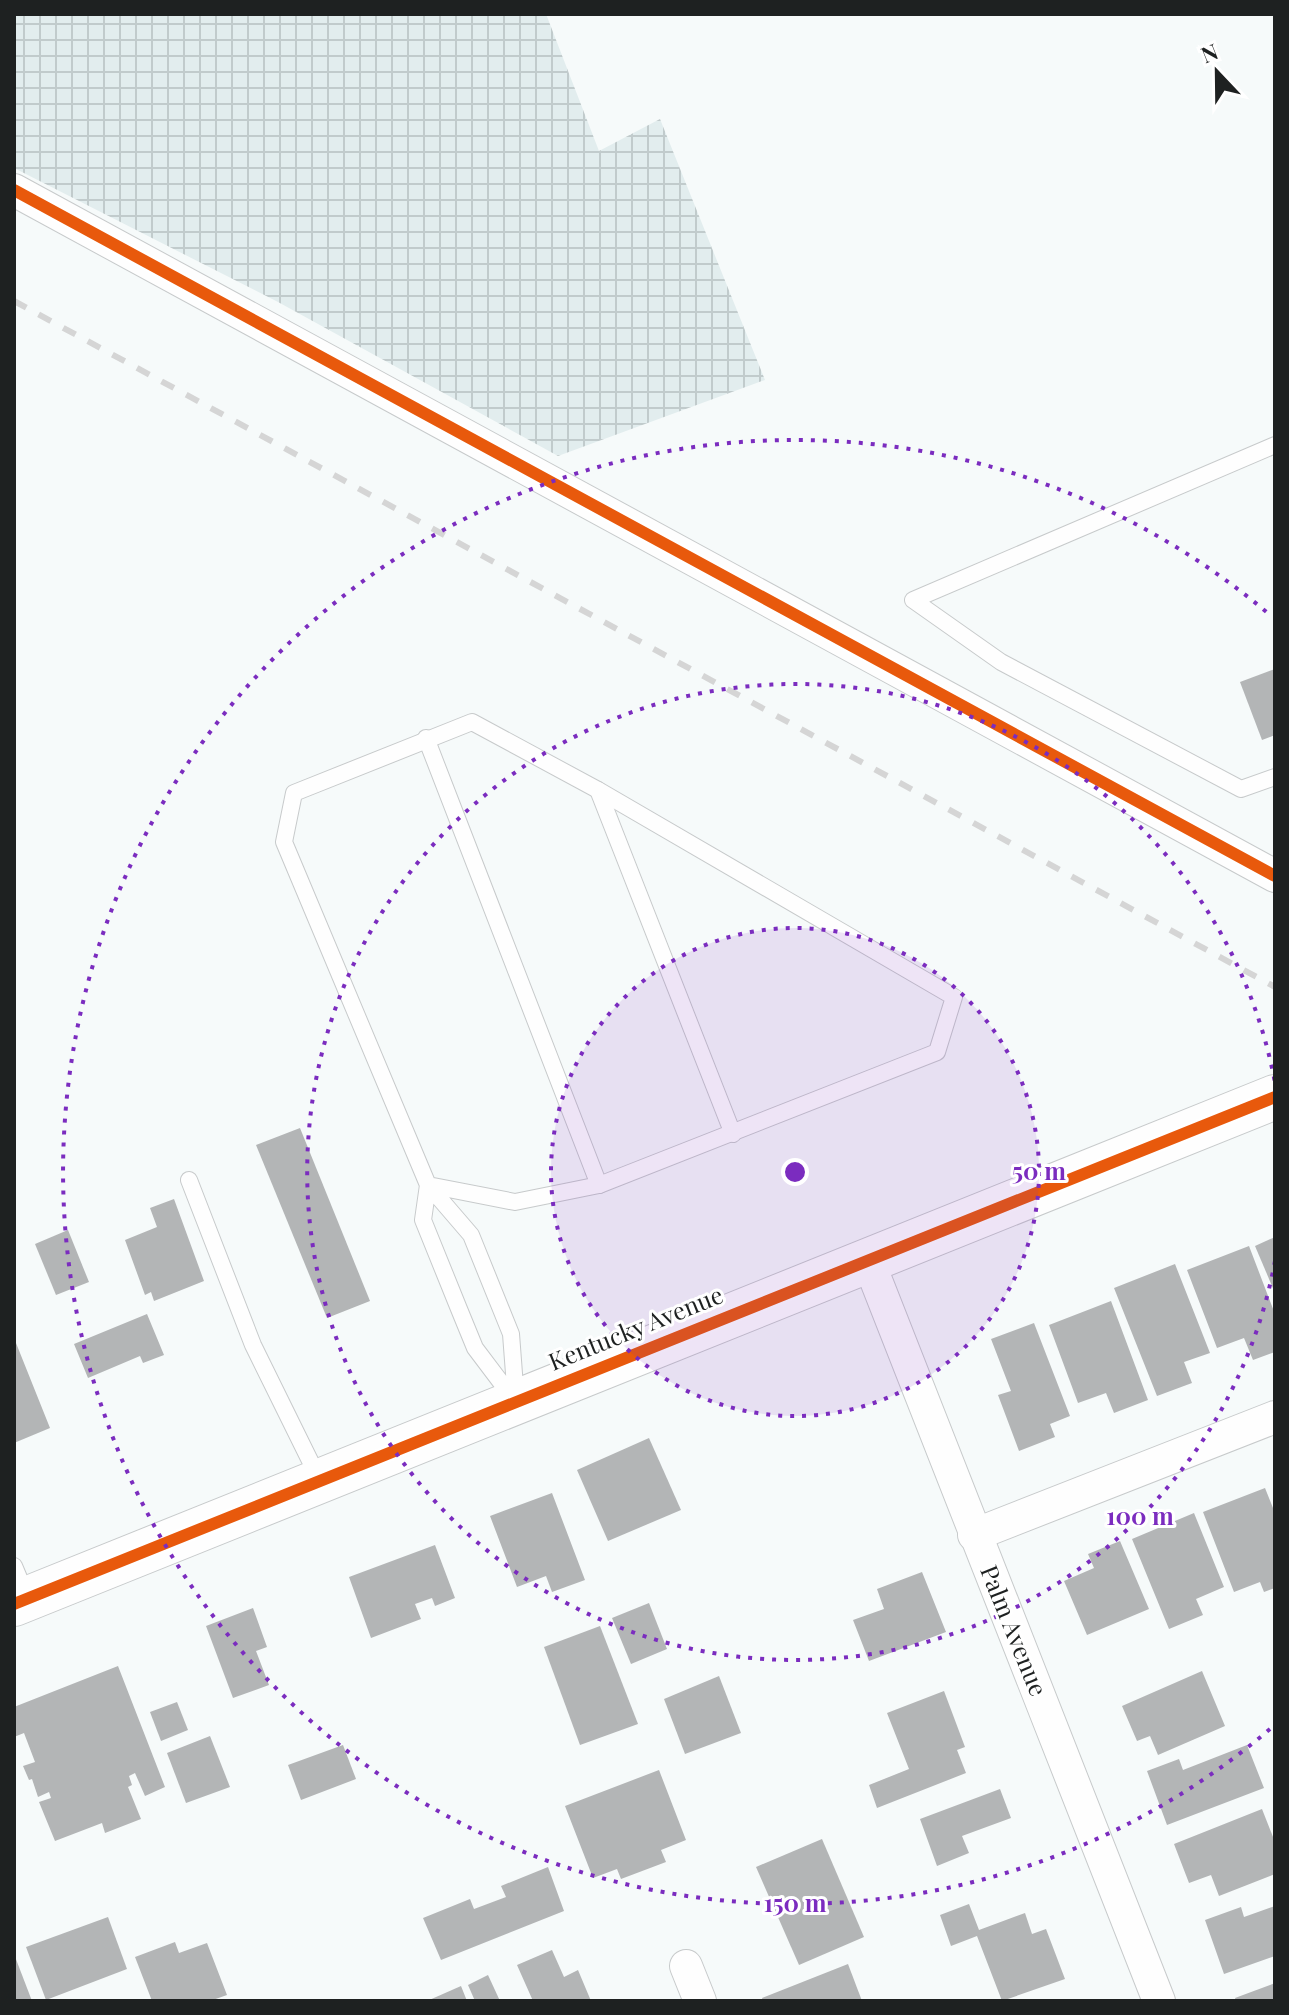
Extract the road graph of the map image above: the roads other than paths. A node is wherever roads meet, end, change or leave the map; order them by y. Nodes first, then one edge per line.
1 (14, 190) edge
2 (1275, 445) edge
3 (426, 738) junction
4 (1275, 777) edge
5 (598, 790) junction
6 (1275, 876) edge
7 (1275, 1097) edge
8 (733, 1134) junction
9 (189, 1180) dead end
10 (428, 1185) junction
11 (599, 1185) junction
12 (868, 1260) junction
13 (516, 1401) junction
14 (1275, 1417) edge
15 (319, 1481) junction
16 (974, 1535) junction
17 (19, 1589) edge
18 (686, 1966) dead end
19 (700, 2001) edge
20 (1159, 2001) edge

1 - 6 street
2 - 4 lane
3 - 5 lane
3 - 10 lane
3 - 11 lane
5 - 8 lane
5 - 8 lane
7 - 12 street, Kentucky Avenue
8 - 11 lane
9 - 15 lane
10 - 11 lane
10 - 13 lane
10 - 13 lane
12 - 13 street, Kentucky Avenue
12 - 16 street, Palm Avenue
13 - 15 street, Kentucky Avenue
14 - 16 street
15 - 17 street, Kentucky Avenue
16 - 20 street, Palm Avenue
18 - 19 street

